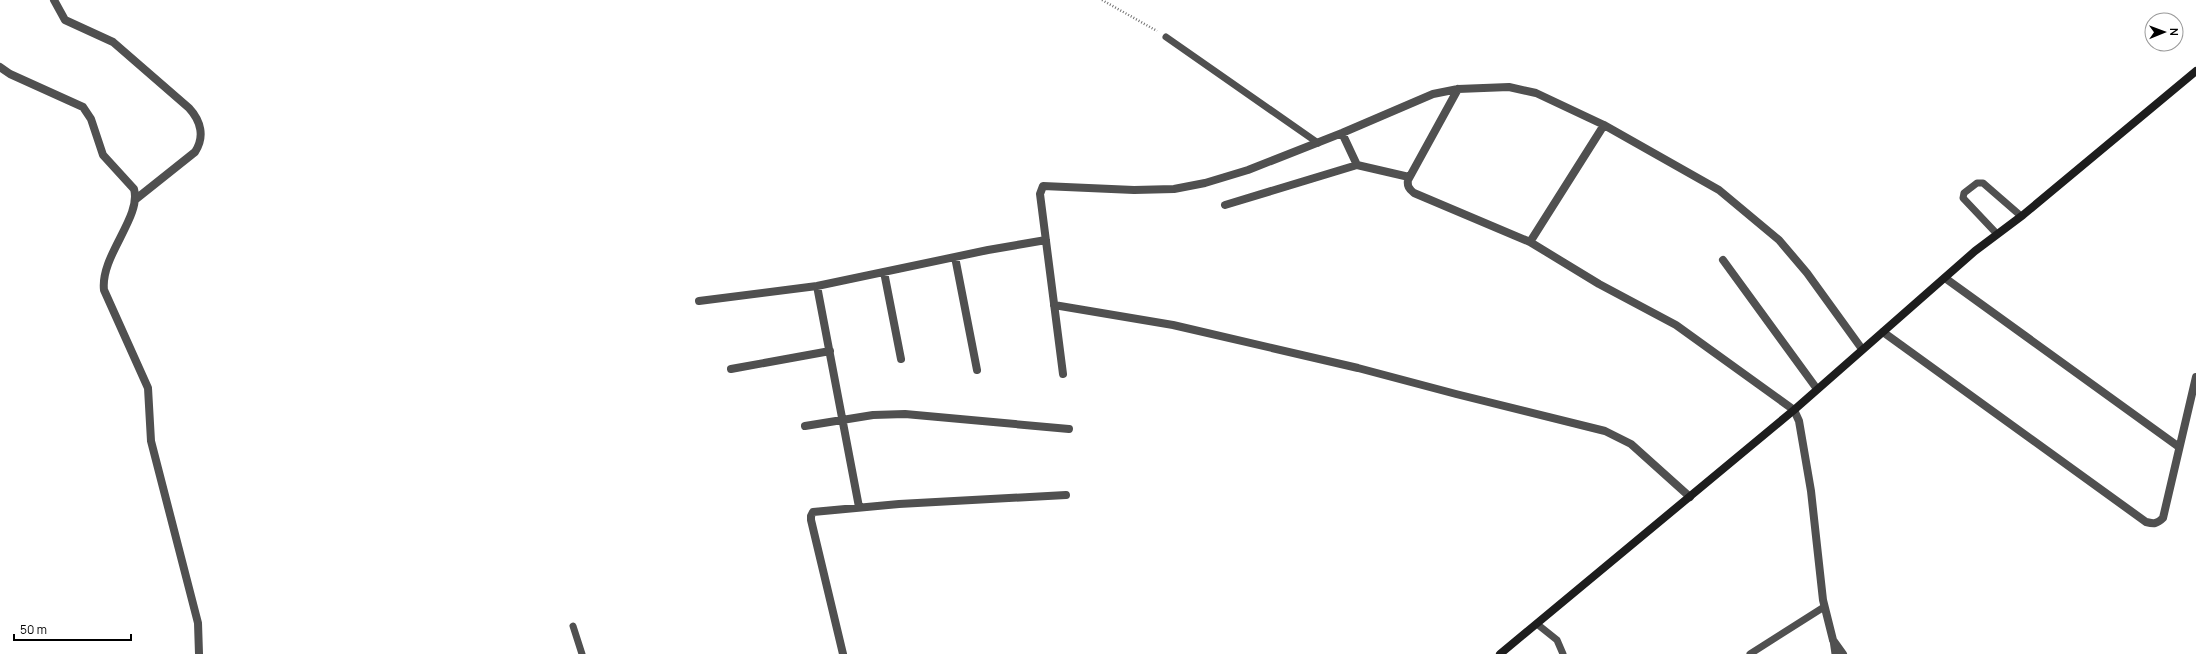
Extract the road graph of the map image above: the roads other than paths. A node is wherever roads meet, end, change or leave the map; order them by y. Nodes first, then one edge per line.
1 (54, 0) edge
2 (1166, 37) road end
3 (0, 68) edge
4 (2196, 71) edge
5 (1458, 88) junction
6 (1604, 125) junction
7 (1342, 133) junction
8 (1318, 143) junction
9 (1357, 165) junction
10 (1409, 177) junction
11 (136, 199) junction
12 (1226, 205) dead end
13 (2021, 216) junction
14 (1997, 234) junction
15 (1046, 240) junction
16 (1530, 242) junction
17 (955, 257) junction
18 (1723, 260) dead end
19 (884, 272) junction
20 (1945, 278) junction
21 (817, 286) junction
22 (699, 302) dead end
23 (1054, 305) junction
24 (1883, 332) junction
25 (1862, 349) junction
26 (830, 351) junction
27 (901, 359) dead end
28 (731, 369) dead end
29 (977, 370) dead end
30 (1063, 374) dead end
31 (2196, 377) edge
32 (1817, 389) junction
33 (1794, 410) junction
34 (842, 419) junction
35 (805, 426) dead end
36 (1069, 429) dead end
37 (2179, 447) junction
38 (1066, 496) dead end
39 (1690, 497) junction
40 (859, 507) junction
41 (1824, 607) junction
42 (1536, 624) junction
43 (573, 626) dead end
44 (1833, 640) junction
45 (200, 654) edge
46 (582, 654) edge
47 (843, 654) edge
48 (1500, 654) edge
49 (1563, 654) edge
50 (1750, 654) edge
51 (1835, 654) edge
52 (1843, 654) edge

1 - 11 street
2 - 8 lane
3 - 11 street
4 - 13 street
5 - 6 street
5 - 7 street
5 - 10 street
6 - 16 street
6 - 25 street
7 - 8 street
7 - 9 street
8 - 15 street
9 - 10 street
9 - 12 street
10 - 16 street
11 - 45 street
13 - 14 street
13 - 14 lane
14 - 20 street
15 - 17 street
15 - 23 street
16 - 33 street
17 - 19 street
17 - 29 street
18 - 32 street
19 - 21 street
19 - 27 street
20 - 24 street
20 - 37 street
21 - 22 street
21 - 26 street
23 - 30 street
23 - 39 street
24 - 25 street
24 - 37 street
25 - 32 street
26 - 28 street
26 - 34 street
31 - 37 street
32 - 33 street
33 - 39 street
33 - 41 street
34 - 35 street
34 - 36 street
34 - 40 street
38 - 40 street
39 - 42 street
40 - 47 street
41 - 44 street
41 - 50 lane
42 - 48 street
42 - 49 lane
43 - 46 lane
44 - 51 lane
44 - 52 street

